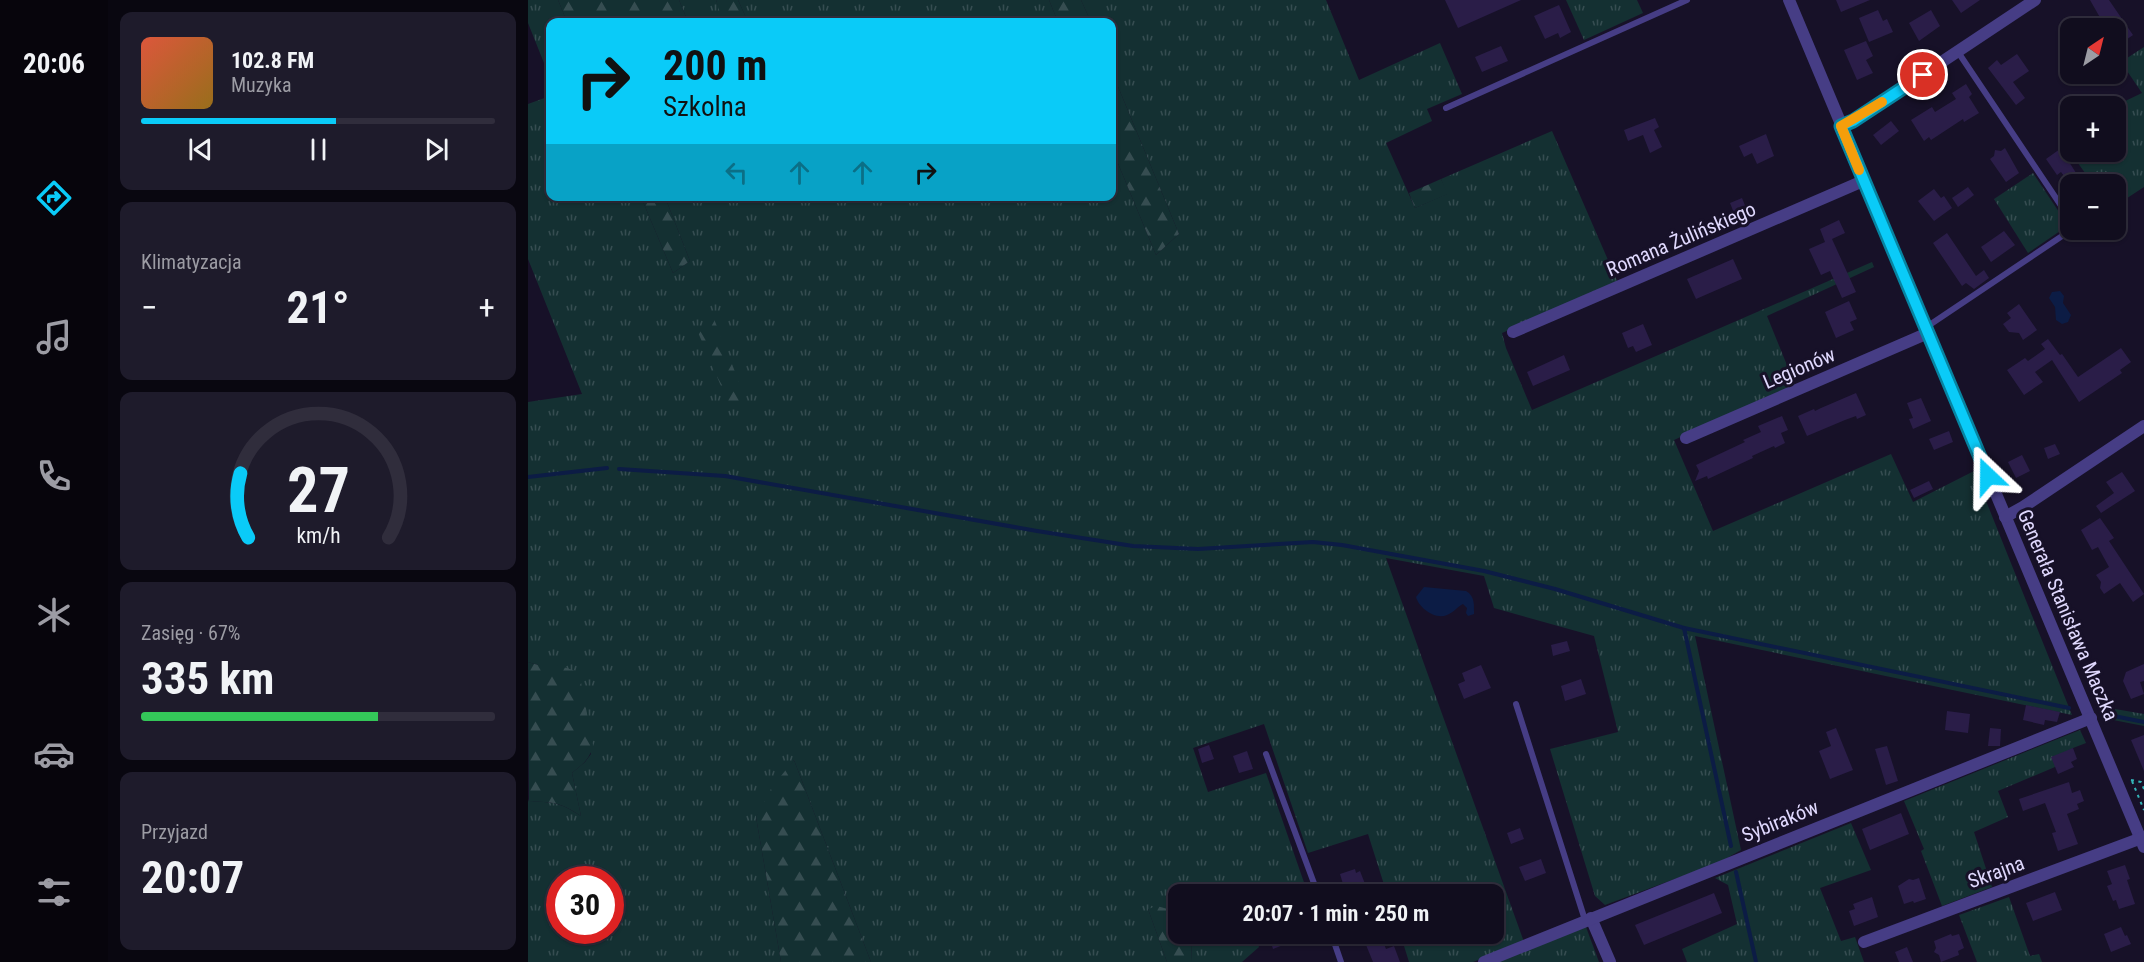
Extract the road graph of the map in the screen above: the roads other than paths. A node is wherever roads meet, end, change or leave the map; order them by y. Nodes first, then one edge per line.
1 (1687, 0) edge
2 (1789, 0) edge
3 (2035, 0) edge
4 (1958, 52) junction
5 (1446, 108) dead end
6 (1841, 126) junction
7 (1863, 181) junction
8 (2060, 204) edge
9 (2060, 238) edge
10 (1926, 331) junction
11 (1513, 332) dead end
12 (2144, 426) edge
13 (1686, 438) dead end
14 (2005, 517) junction
15 (1516, 704) dead end
16 (2091, 718) junction
17 (1266, 754) dead end
18 (2143, 841) edge
19 (1314, 884) edge
20 (1588, 919) junction
21 (1864, 942) dead end
22 (1335, 944) edge
23 (1341, 962) edge
24 (1484, 962) edge
25 (1610, 962) edge

1 - 5 lane
2 - 6 street, Generała Stanisława Maczka
3 - 4 street
4 - 6 street
4 - 8 lane
6 - 7 street, Generała Stanisława Maczka
7 - 10 street, Generała Stanisława Maczka
7 - 11 street, Romana Żulińskiego
9 - 10 lane
10 - 13 street, Legionów
10 - 14 street, Generała Stanisława Maczka
12 - 14 street
14 - 16 street, Generała Stanisława Maczka
15 - 20 lane
16 - 18 street, Generała Stanisława Maczka
16 - 20 street, Sybiraków
17 - 19 lane
18 - 21 street, Skrajna
20 - 24 street, Sybiraków
20 - 25 street
22 - 23 lane

